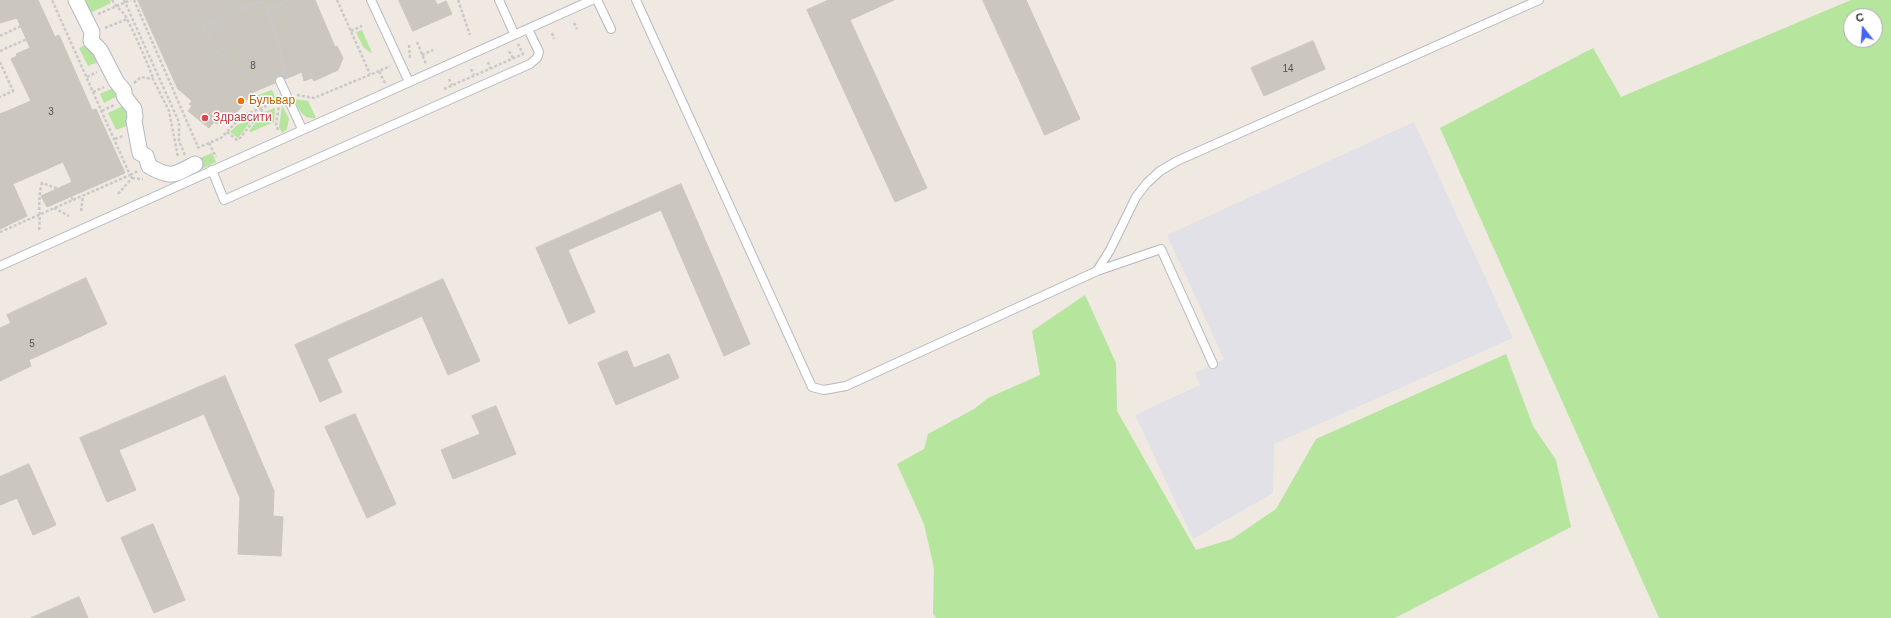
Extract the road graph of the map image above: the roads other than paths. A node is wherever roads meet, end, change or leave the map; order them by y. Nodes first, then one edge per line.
1 (76, 0) edge
2 (371, 0) edge
3 (499, 0) edge
4 (592, 0) edge
5 (597, 0) edge
6 (636, 0) edge
7 (1538, 0) edge
8 (528, 29) junction
9 (611, 29) dead end
10 (513, 31) dead end
11 (280, 81) dead end
12 (409, 82) junction
13 (302, 130) junction
14 (189, 160) road end
15 (212, 170) junction
16 (0, 266) edge
17 (1097, 271) junction
18 (1213, 364) dead end

1 - 14 street
2 - 12 lane
3 - 10 lane
4 - 8 lane
5 - 9 lane
6 - 17 lane
7 - 17 lane
8 - 12 lane
8 - 15 lane
11 - 13 lane
12 - 13 lane
13 - 15 lane
15 - 16 lane
17 - 18 lane

